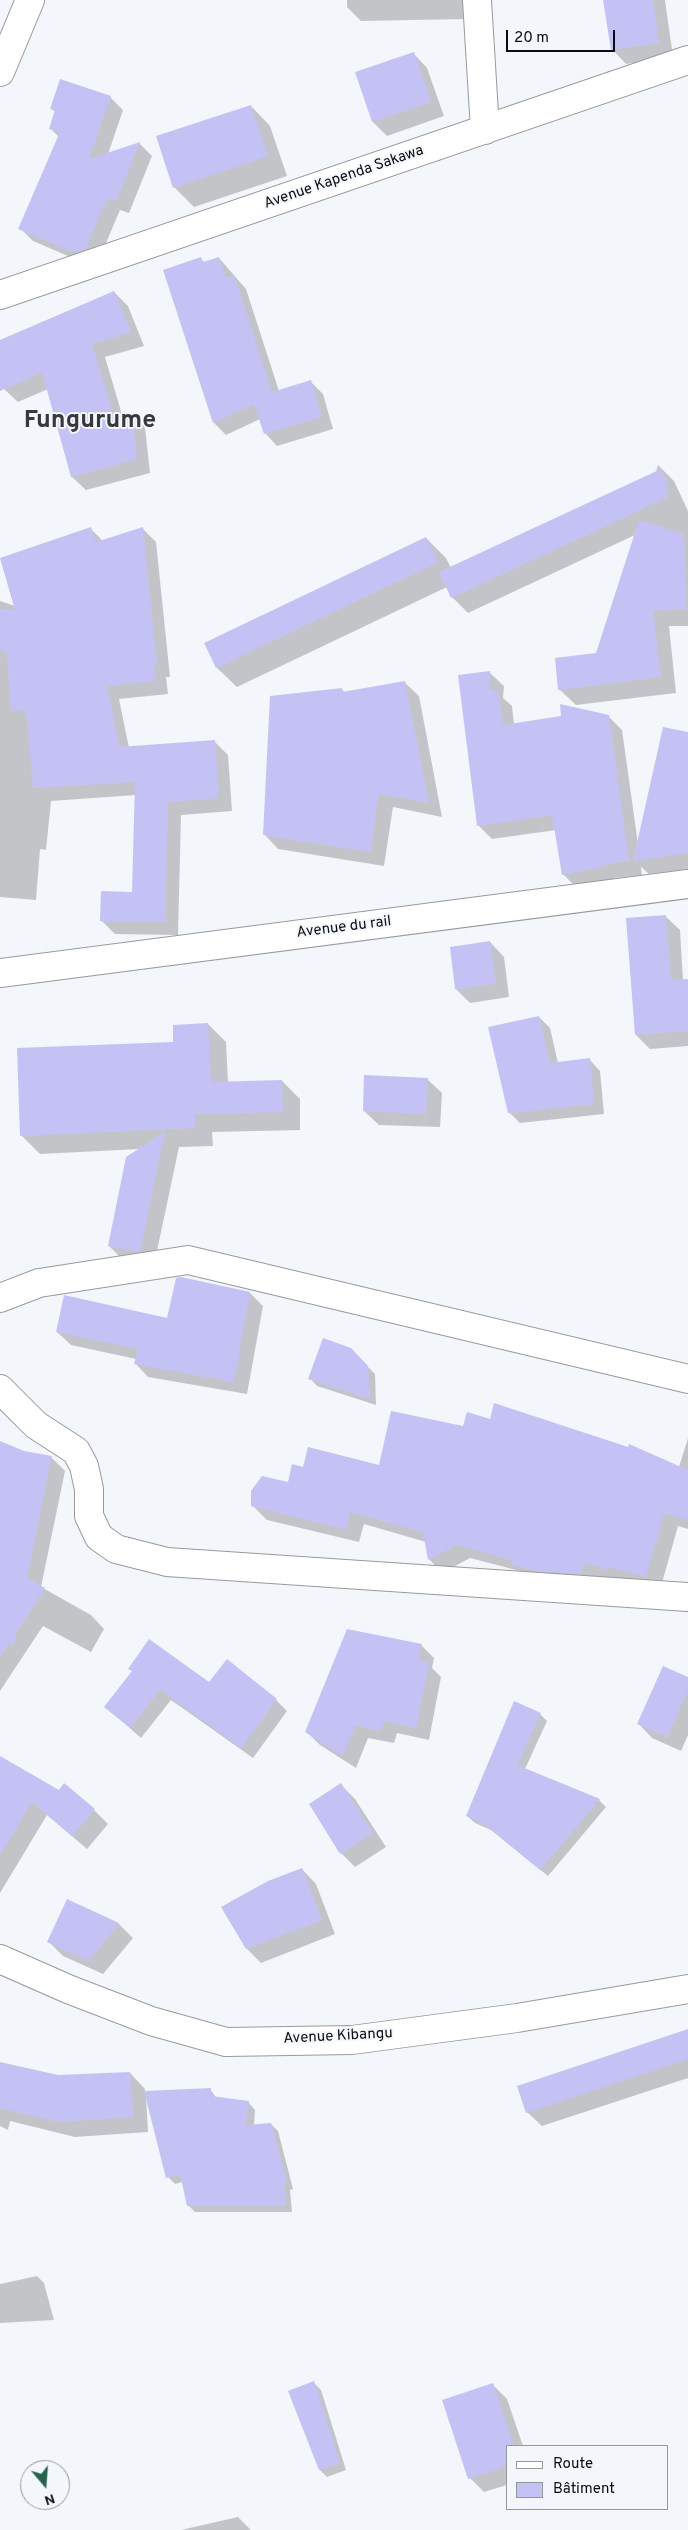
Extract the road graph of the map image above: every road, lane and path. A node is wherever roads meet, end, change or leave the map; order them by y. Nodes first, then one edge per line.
1 (30, 0) edge
2 (477, 0) edge
3 (688, 60) edge
4 (0, 72) edge
5 (485, 130) junction
6 (0, 295) edge
7 (688, 884) edge
8 (0, 973) edge
9 (0, 1298) edge
10 (688, 1379) edge
11 (0, 1389) edge
12 (688, 1597) edge
13 (0, 1958) edge
14 (688, 1989) edge

1 - 4 street
2 - 5 street
3 - 5 street, Avenue Kapenda Sakawa
5 - 6 street, Avenue Kapenda Sakawa
7 - 8 street, Avenue du rail
9 - 10 street
11 - 12 street
13 - 14 street, Avenue Kibangu

